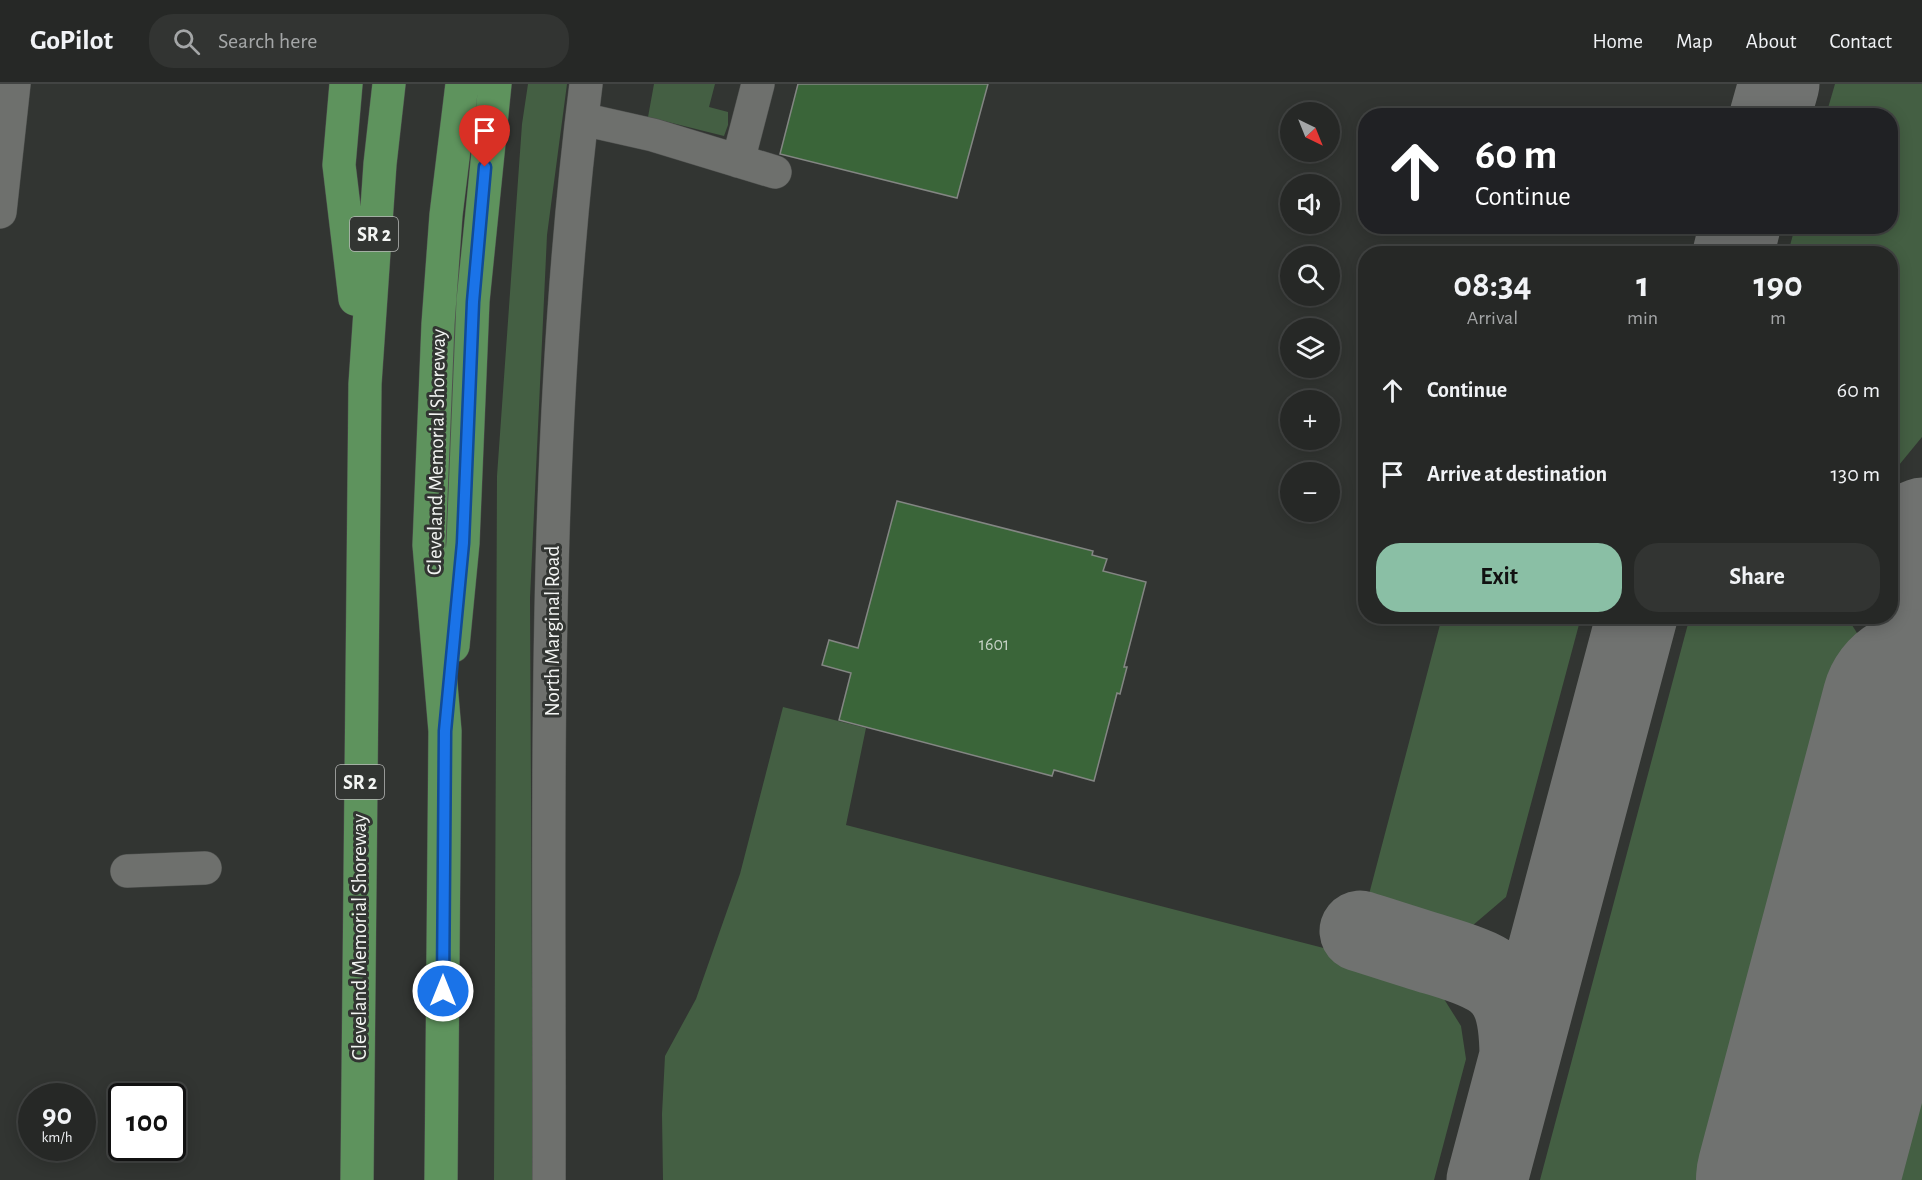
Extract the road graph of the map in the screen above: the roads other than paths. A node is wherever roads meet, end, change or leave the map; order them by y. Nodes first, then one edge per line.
1 (14, 84) edge
2 (346, 84) edge
3 (389, 84) edge
4 (462, 84) edge
5 (495, 84) edge
6 (586, 84) edge
7 (758, 84) edge
8 (582, 119) junction
9 (738, 161) junction
10 (775, 172) dead end
11 (0, 212) edge
12 (365, 384) junction
13 (445, 731) junction
14 (205, 868) dead end
15 (127, 871) dead end
16 (357, 1180) edge
17 (441, 1180) edge
18 (549, 1180) edge

1 - 11 street
2 - 12 highway
3 - 12 highway, Cleveland Memorial Shoreway / SR 2
4 - 13 highway, Cleveland Memorial Shoreway
5 - 13 highway
6 - 8 street, North Marginal Road
7 - 9 street
8 - 9 street
8 - 18 street, North Marginal Road
9 - 10 street
12 - 16 highway, Cleveland Memorial Shoreway / SR 2
13 - 17 highway, Cleveland Memorial Shoreway
14 - 15 street

